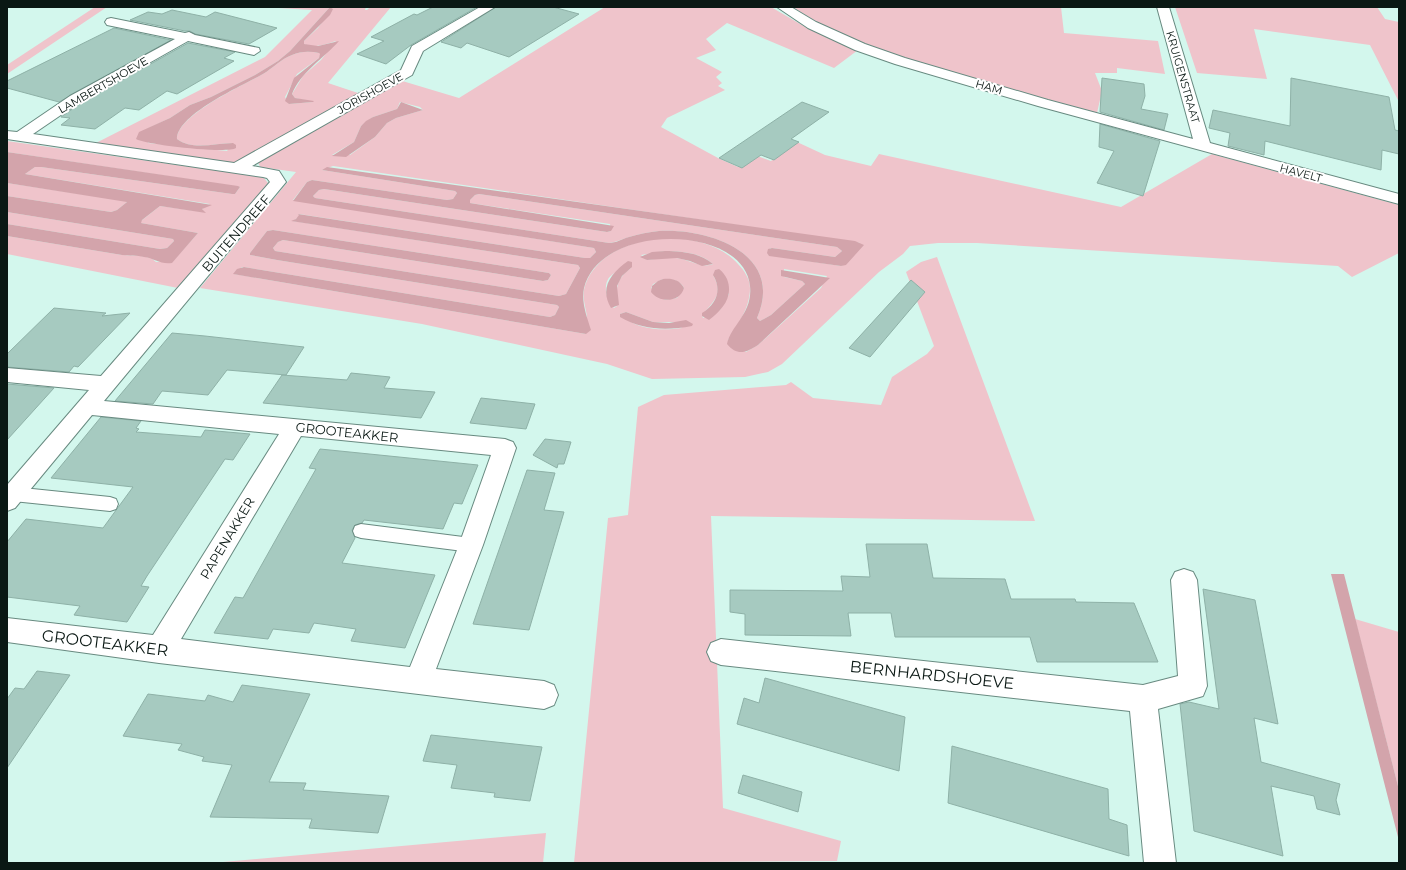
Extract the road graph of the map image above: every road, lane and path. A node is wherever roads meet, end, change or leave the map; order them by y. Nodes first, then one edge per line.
1 (489, 7) edge
2 (783, 7) edge
3 (1163, 7) edge
4 (111, 22) dead end
5 (189, 36) junction
6 (254, 51) dead end
7 (13, 136) edge
8 (1203, 146) junction
9 (237, 168) junction
10 (1399, 199) edge
11 (7, 375) edge
12 (106, 384) junction
13 (87, 407) junction
14 (295, 427) junction
15 (10, 498) edge
16 (110, 504) dead end
17 (362, 531) dead end
18 (471, 545) junction
19 (1184, 580) dead end
20 (7, 630) edge
21 (159, 650) junction
22 (721, 652) dead end
23 (418, 681) junction
24 (544, 695) dead end
25 (1143, 699) junction
26 (1160, 863) edge

1 - 9 street, JORISHOEVE
2 - 8 street, HAM
3 - 8 street, KRUIGENSTRAAT
4 - 5 street
5 - 6 street
5 - 7 street, LAMBERTSHOEVE
7 - 9 street, BUITENDREEF
8 - 10 street, HAVELT
9 - 12 street, BUITENDREEF
11 - 12 street
12 - 13 street, BUITENDREEF
13 - 14 street, GROOTEAKKER
13 - 15 street, BUITENDREEF
14 - 18 street, GROOTEAKKER
14 - 21 street, PAPENAKKER
15 - 16 lane, BUITENDREEF
17 - 18 lane
18 - 23 street, GROOTEAKKER
19 - 25 street, BERNHARDSHOEVE
20 - 21 street, GROOTEAKKER
21 - 23 street, GROOTEAKKER
22 - 25 street, BERNHARDSHOEVE
23 - 24 street, GROOTEAKKER
25 - 26 street

